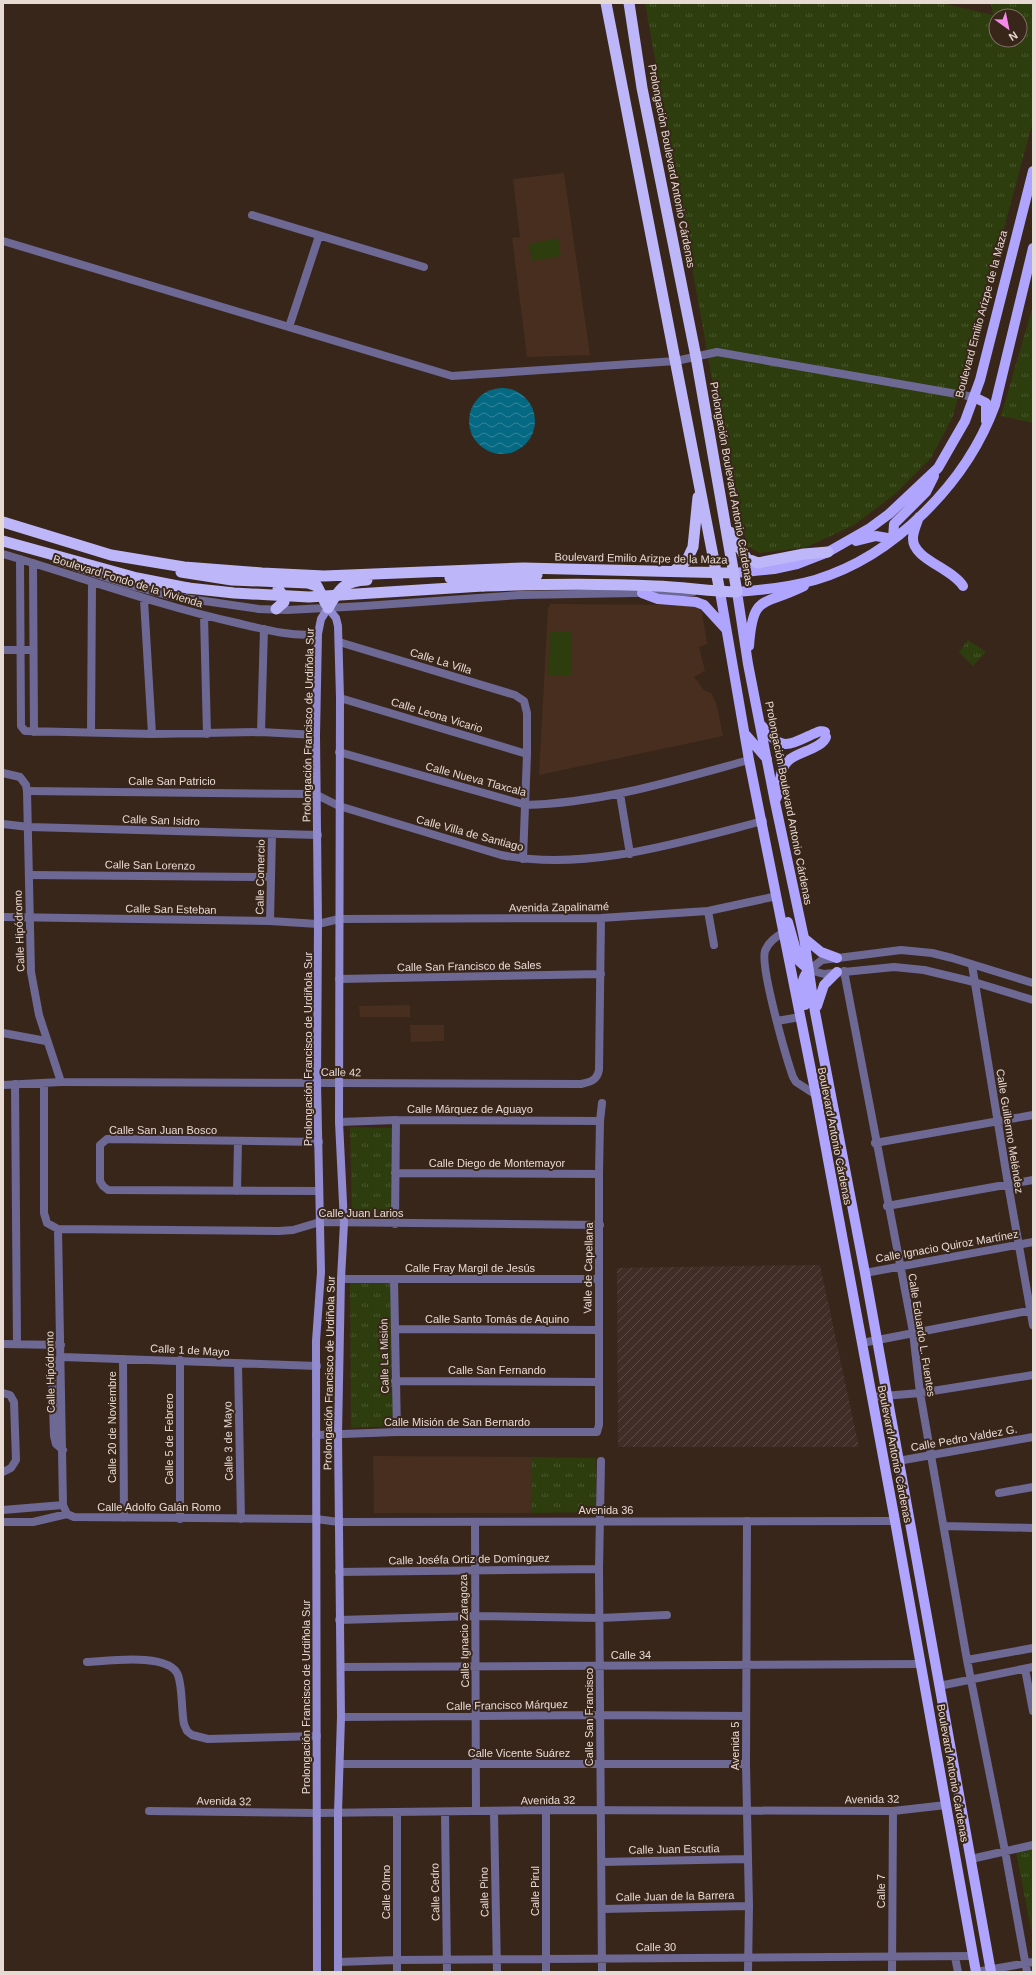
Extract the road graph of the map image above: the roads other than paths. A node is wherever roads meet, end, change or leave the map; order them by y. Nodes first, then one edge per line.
1 (606, 3) edge
2 (622, 3) edge
3 (629, 3) edge
4 (635, 43) junction
5 (1033, 171) edge
6 (252, 215) dead end
7 (319, 236) junction
8 (3, 241) edge
9 (1033, 248) edge
10 (424, 267) dead end
11 (289, 327) junction
12 (696, 357) junction
13 (676, 360) junction
14 (974, 397) junction
15 (988, 423) junction
16 (938, 468) junction
17 (699, 486) junction
18 (919, 517) junction
19 (3, 522) edge
20 (727, 526) junction
21 (893, 539) junction
22 (3, 541) edge
23 (839, 546) junction
24 (33, 550) junction
25 (828, 552) junction
26 (3, 554) edge
27 (132, 558) junction
28 (20, 559) junction
29 (33, 563) junction
30 (552, 570) junction
31 (674, 571) junction
32 (716, 572) junction
33 (734, 573) junction
34 (815, 580) junction
35 (271, 582) junction
36 (92, 583) junction
37 (963, 586) dead end
38 (699, 591) junction
39 (720, 592) junction
40 (737, 592) junction
41 (642, 593) junction
42 (144, 600) junction
43 (328, 608) junction
44 (276, 609) junction
45 (204, 616) junction
46 (264, 629) junction
47 (726, 630) junction
48 (318, 634) junction
49 (339, 642) junction
50 (3, 650) edge
51 (20, 650) junction
52 (32, 650) junction
53 (748, 664) junction
54 (340, 698) junction
55 (761, 725) junction
56 (34, 732) junction
57 (91, 732) junction
58 (261, 732) junction
59 (744, 733) junction
60 (152, 734) junction
61 (207, 734) junction
62 (316, 735) junction
63 (339, 752) junction
64 (528, 754) junction
65 (767, 759) junction
66 (749, 760) junction
67 (3, 773) edge
68 (755, 788) junction
69 (27, 791) junction
70 (620, 794) junction
71 (317, 795) junction
72 (775, 802) junction
73 (526, 805) junction
74 (338, 806) junction
75 (763, 821) junction
76 (3, 824) edge
77 (29, 827) junction
78 (272, 834) junction
79 (318, 836) junction
80 (630, 854) junction
81 (523, 859) junction
82 (28, 875) junction
83 (271, 877) junction
84 (778, 901) junction
85 (708, 911) junction
86 (3, 917) edge
87 (28, 917) junction
88 (601, 918) junction
89 (339, 919) junction
90 (270, 921) junction
91 (318, 924) junction
92 (784, 937) junction
93 (804, 938) junction
94 (714, 945) dead end
95 (837, 958) junction
96 (972, 965) junction
97 (809, 970) junction
98 (840, 972) junction
99 (601, 974) junction
100 (339, 979) junction
101 (974, 982) junction
102 (1033, 984) edge
103 (1033, 1000) edge
104 (816, 1012) junction
105 (777, 1021) junction
106 (801, 1021) junction
107 (3, 1033) edge
108 (46, 1041) junction
109 (60, 1082) junction
110 (317, 1082) junction
111 (44, 1083) junction
112 (339, 1083) junction
113 (15, 1084) junction
114 (3, 1085) edge
115 (816, 1095) junction
116 (602, 1103) dead end
117 (1033, 1115) edge
118 (396, 1120) junction
119 (600, 1121) junction
120 (339, 1122) junction
121 (997, 1122) junction
122 (238, 1141) junction
123 (319, 1142) junction
124 (876, 1143) junction
125 (395, 1173) junction
126 (599, 1174) junction
127 (1033, 1180) edge
128 (1008, 1184) junction
129 (237, 1191) junction
130 (320, 1191) junction
131 (887, 1206) junction
132 (320, 1222) junction
133 (344, 1223) junction
134 (395, 1224) junction
135 (600, 1225) junction
136 (55, 1228) junction
137 (1033, 1242) edge
138 (1018, 1244) junction
139 (900, 1266) junction
140 (865, 1273) junction
141 (341, 1279) junction
142 (394, 1279) junction
143 (599, 1279) junction
144 (1032, 1310) edge
145 (1033, 1325) edge
146 (395, 1329) junction
147 (598, 1330) junction
148 (912, 1332) junction
149 (877, 1340) junction
150 (862, 1343) junction
151 (3, 1344) edge
152 (17, 1344) junction
153 (61, 1345) junction
154 (62, 1357) junction
155 (123, 1359) junction
156 (180, 1360) junction
157 (238, 1364) junction
158 (317, 1366) junction
159 (1033, 1375) edge
160 (396, 1381) junction
161 (598, 1382) junction
162 (3, 1393) edge
163 (920, 1393) junction
164 (872, 1397) junction
165 (888, 1397) junction
166 (397, 1432) junction
167 (597, 1432) joint
168 (338, 1434) junction
169 (316, 1435) junction
170 (1033, 1437) edge
171 (931, 1455) junction
172 (601, 1461) dead end
173 (898, 1461) junction
174 (3, 1472) edge
175 (1033, 1487) edge
176 (999, 1493) dead end
177 (63, 1505) junction
178 (3, 1510) edge
179 (67, 1514) junction
180 (124, 1518) junction
181 (180, 1519) junction
182 (241, 1519) junction
183 (316, 1519) junction
184 (600, 1520) junction
185 (747, 1521) junction
186 (895, 1521) junction
187 (3, 1522) edge
188 (339, 1522) junction
189 (475, 1522) junction
190 (944, 1526) junction
191 (1033, 1528) edge
192 (474, 1569) junction
193 (599, 1569) junction
194 (339, 1572) junction
195 (668, 1615) dead end
196 (475, 1616) junction
197 (600, 1618) junction
198 (339, 1620) junction
199 (1033, 1648) edge
200 (967, 1660) junction
201 (88, 1662) dead end
202 (921, 1664) junction
203 (746, 1665) junction
204 (476, 1666) junction
205 (600, 1666) junction
206 (341, 1667) junction
207 (1029, 1668) edge
208 (970, 1679) junction
209 (939, 1686) junction
210 (1033, 1711) edge
211 (600, 1715) junction
212 (476, 1716) junction
213 (746, 1716) junction
214 (341, 1717) junction
215 (317, 1736) junction
216 (600, 1763) junction
217 (340, 1764) junction
218 (476, 1764) junction
219 (746, 1764) junction
220 (946, 1805) junction
221 (546, 1810) junction
222 (600, 1810) junction
223 (893, 1810) junction
224 (149, 1811) dead end
225 (476, 1811) junction
226 (746, 1811) junction
227 (397, 1812) junction
228 (445, 1812) junction
229 (494, 1812) junction
230 (317, 1813) junction
231 (338, 1813) junction
232 (1033, 1845) edge
233 (1005, 1851) junction
234 (747, 1859) junction
235 (971, 1859) junction
236 (601, 1862) junction
237 (749, 1906) junction
238 (602, 1909) junction
239 (892, 1956) junction
240 (973, 1956) junction
241 (748, 1957) junction
242 (956, 1957) junction
243 (602, 1958) junction
244 (497, 1959) junction
245 (546, 1959) junction
246 (397, 1960) junction
247 (447, 1960) junction
248 (338, 1962) junction
249 (1029, 1963) edge
250 (990, 1971) edge
251 (317, 1972) edge
252 (338, 1972) edge
253 (397, 1972) edge
254 (447, 1972) edge
255 (497, 1972) edge
256 (546, 1972) edge
257 (602, 1972) edge
258 (748, 1972) edge
259 (892, 1972) edge
260 (958, 1972) edge
261 (976, 1972) edge
262 (1027, 1972) edge

1 - 13 highway
2 - 4 highway
3 - 4 highway, Prolongación Boulevard Antonio Cárdenas
4 - 12 highway, Prolongación Boulevard Antonio Cárdenas
5 - 14 main road, Boulevard Emilio Arizpe de la Maza
6 - 7 street
7 - 10 street
7 - 11 street
8 - 11 street
9 - 15 main road
11 - 13 street
12 - 13 street
12 - 14 street
12 - 20 highway, Prolongación Boulevard Antonio Cárdenas
13 - 17 highway
14 - 15 main road
14 - 16 main road, Boulevard Emilio Arizpe de la Maza
15 - 18 main road
16 - 21 main road
16 - 23 main road, Boulevard Emilio Arizpe de la Maza
17 - 31 highway
17 - 32 highway
18 - 21 main road
18 - 37 main road
19 - 27 highway, Boulevard Emilio Arizpe de la Maza
20 - 25 highway
20 - 33 highway, Prolongación Boulevard Antonio Cárdenas
21 - 23 main road
21 - 34 main road
22 - 24 highway
23 - 25 main road, Boulevard Emilio Arizpe de la Maza
24 - 38 highway, bridge
24 - 44 street
25 - 33 main road, Boulevard Emilio Arizpe de la Maza
26 - 28 street, Boulevard Fondo de la Vivienda
27 - 30 highway, Boulevard Emilio Arizpe de la Maza
27 - 35 highway
28 - 29 street, Boulevard Fondo de la Vivienda
28 - 51 street
29 - 36 street, Boulevard Fondo de la Vivienda
29 - 52 street
30 - 31 highway, Boulevard Emilio Arizpe de la Maza
30 - 43 highway
31 - 32 highway, Boulevard Emilio Arizpe de la Maza
32 - 33 highway, Boulevard Emilio Arizpe de la Maza
32 - 39 highway
33 - 40 highway, Prolongación Boulevard Antonio Cárdenas
34 - 40 main road
34 - 53 main road
35 - 43 highway
35 - 44 highway
36 - 42 street, Boulevard Fondo de la Vivienda
36 - 57 street
38 - 39 highway
38 - 41 street
39 - 40 highway
39 - 47 main road
40 - 53 main road, Prolongación Boulevard Antonio Cárdenas
41 - 43 street
41 - 47 main road
42 - 45 street, Boulevard Fondo de la Vivienda
42 - 60 street
43 - 44 street
43 - 48 main road, Prolongación Francisco de Urdiñola Sur
43 - 49 main road, Prolongación Francisco de Urdiñola Sur
45 - 46 street, Boulevard Fondo de la Vivienda
45 - 61 street
46 - 48 street, Boulevard Fondo de la Vivienda
46 - 58 street
47 - 59 main road
48 - 62 main road, Prolongación Francisco de Urdiñola Sur
49 - 54 main road, Prolongación Francisco de Urdiñola Sur
49 - 64 street, Calle La Villa
50 - 51 street
51 - 52 street
51 - 56 street
52 - 56 street
53 - 55 main road, Prolongación Boulevard Antonio Cárdenas
54 - 63 main road, Prolongación Francisco de Urdiñola Sur
54 - 64 street, Calle Leona Vicario
55 - 65 main road, Prolongación Boulevard Antonio Cárdenas
55 - 72 main road
56 - 57 street
57 - 60 street
58 - 61 street
58 - 62 street
59 - 65 main road
59 - 66 main road
60 - 61 street
62 - 71 main road, Prolongación Francisco de Urdiñola Sur
63 - 73 street, Calle Nueva Tlaxcala
63 - 74 main road, Prolongación Francisco de Urdiñola Sur
64 - 73 street
65 - 68 main road
65 - 72 main road, Prolongación Boulevard Antonio Cárdenas
66 - 68 main road
66 - 70 street, Calle Nueva Tlaxcala
67 - 69 street, Calle Hipódromo
68 - 75 main road
69 - 71 street, Calle San Patricio
69 - 77 street, Calle Hipódromo
70 - 73 street, Calle Nueva Tlaxcala
70 - 80 street
71 - 74 street, Calle Villa de Santiago
71 - 79 main road, Prolongación Francisco de Urdiñola Sur
72 - 93 main road, Prolongación Boulevard Antonio Cárdenas
73 - 81 street
74 - 81 street, Calle Villa de Santiago
74 - 89 main road, Prolongación Francisco de Urdiñola Sur
75 - 80 street, Calle Villa de Santiago
75 - 84 main road
76 - 77 street, Calle San Isidro
77 - 78 street, Calle San Isidro
77 - 82 street, Calle Hipódromo
78 - 79 street, Calle San Isidro
78 - 83 street, Calle Comercio
79 - 91 main road, Prolongación Francisco de Urdiñola Sur
80 - 81 street, Calle Villa de Santiago
82 - 83 street, Calle San Lorenzo
82 - 87 street, Calle Hipódromo
83 - 90 street, Calle Comercio
84 - 85 street, Avenida Zapalinamé
84 - 92 main road
84 - 97 main road
85 - 88 street, Avenida Zapalinamé
85 - 94 street
86 - 87 street, Calle San Esteban
87 - 90 street, Calle San Esteban
87 - 108 street, Calle Hipódromo
88 - 89 street, Avenida Zapalinamé
88 - 99 street
89 - 91 street, Calle San Esteban
89 - 100 main road, Prolongación Francisco de Urdiñola Sur
90 - 91 street, Calle San Esteban
91 - 110 main road, Prolongación Francisco de Urdiñola Sur
92 - 105 street
92 - 106 main road, Boulevard Antonio Cárdenas
93 - 95 main road
93 - 97 main road, Prolongación Boulevard Antonio Cárdenas
95 - 96 street
95 - 97 street
96 - 101 street, Calle Guillermo Meléndez
96 - 102 street
97 - 98 street
97 - 104 main road, Boulevard Antonio Cárdenas
97 - 106 main road
98 - 101 street
98 - 104 main road
98 - 124 street, Calle Eduardo L. Fuentes
99 - 100 street, Calle San Francisco de Sales
99 - 112 street, Calle 42
100 - 112 main road, Prolongación Francisco de Urdiñola Sur
101 - 103 street
101 - 121 street, Calle Guillermo Meléndez
104 - 140 main road, Boulevard Antonio Cárdenas
105 - 106 street
105 - 115 street
106 - 115 main road, Boulevard Antonio Cárdenas
107 - 108 street
108 - 109 street, Calle Hipódromo
109 - 110 street, Calle 42
109 - 111 street, Calle 42
110 - 112 street, Calle 42
110 - 123 main road, Prolongación Francisco de Urdiñola Sur
111 - 113 street, Calle 42
111 - 136 street, Calle Hipódromo
112 - 120 main road, Prolongación Francisco de Urdiñola Sur
113 - 114 street, Calle 42
113 - 152 street
115 - 150 main road, Boulevard Antonio Cárdenas
116 - 119 street, Valle de Capellana
117 - 121 street
118 - 119 street, Calle Márquez de Aguayo
118 - 120 street, Calle Márquez de Aguayo
118 - 125 street
119 - 126 street, Valle de Capellana
120 - 133 main road, Prolongación Francisco de Urdiñola Sur
121 - 124 street
121 - 128 street, Calle Guillermo Meléndez
122 - 123 street, Calle San Juan Bosco
122 - 129 street
122 - 129 street, Calle San Juan Bosco
123 - 130 main road, Prolongación Francisco de Urdiñola Sur
124 - 131 street, Calle Eduardo L. Fuentes
125 - 126 street, Calle Diego de Montemayor
125 - 134 street
126 - 135 street, Valle de Capellana
127 - 128 street
128 - 131 street
128 - 138 street, Calle Guillermo Meléndez
129 - 130 street, Calle San Juan Bosco
130 - 132 main road, Prolongación Francisco de Urdiñola Sur
131 - 139 street, Calle Eduardo L. Fuentes
132 - 133 street, Calle Juan Larios
132 - 136 street, Calle Juan Larios
132 - 158 main road, Prolongación Francisco de Urdiñola Sur
133 - 134 street, Calle Juan Larios
133 - 141 main road, Prolongación Francisco de Urdiñola Sur
134 - 135 street, Calle Juan Larios
135 - 143 street, Valle de Capellana
136 - 153 street, Calle Hipódromo
137 - 138 street, Calle Ignacio Quiroz Martínez
138 - 139 street, Calle Ignacio Quiroz Martínez
138 - 144 street, Calle Guillermo Meléndez
139 - 140 street, Calle Ignacio Quiroz Martínez
139 - 148 street, Calle Eduardo L. Fuentes
140 - 149 main road, Boulevard Antonio Cárdenas
141 - 142 street, Calle Fray Margil de Jesús
141 - 168 main road, Prolongación Francisco de Urdiñola Sur
142 - 143 street, Calle Fray Margil de Jesús
142 - 146 street, Calle La Misión
143 - 147 street, Valle de Capellana
144 - 145 street, Calle Guillermo Meléndez
144 - 148 street
146 - 147 street, Calle Santo Tomás de Aquino
146 - 160 street, Calle La Misión
147 - 161 street, Valle de Capellana
148 - 149 street
148 - 163 street, Calle Eduardo L. Fuentes
149 - 150 street
149 - 165 main road, Boulevard Antonio Cárdenas
150 - 164 main road, Boulevard Antonio Cárdenas
151 - 152 street
152 - 153 street
153 - 154 street, Calle Hipódromo
154 - 155 street, Calle 1 de Mayo
154 - 177 street, Calle Hipódromo
155 - 156 street, Calle 1 de Mayo
155 - 180 street, Calle 20 de Noviembre
156 - 157 street, Calle 1 de Mayo
156 - 181 street, Calle 5 de Febrero
157 - 158 street, Calle 1 de Mayo
157 - 182 street, Calle 3 de Mayo
158 - 169 main road, Prolongación Francisco de Urdiñola Sur
159 - 163 street
160 - 161 street, Calle San Fernando
160 - 166 street, Calle La Misión
161 - 167 street, Valle de Capellana
162 - 174 street
163 - 165 street
163 - 171 street, Calle Eduardo L. Fuentes
164 - 165 street
164 - 186 main road, Boulevard Antonio Cárdenas
165 - 173 main road, Boulevard Antonio Cárdenas
166 - 167 street, Calle Misión de San Bernardo
166 - 168 street, Calle Misión de San Bernardo
168 - 169 street, Calle Misión de San Bernardo
168 - 188 main road, Prolongación Francisco de Urdiñola Sur
169 - 183 main road, Prolongación Francisco de Urdiñola Sur
170 - 171 street, Calle Pedro Valdez G.
171 - 173 street, Calle Pedro Valdez G.
171 - 190 street, Calle Eduardo L. Fuentes
172 - 184 street, Calle San Francisco
173 - 209 main road, Boulevard Antonio Cárdenas
175 - 176 street
177 - 178 street
177 - 179 street, Calle Hipódromo
179 - 180 street, Calle Adolfo Galán Romo
179 - 187 street, Calle Adolfo Galán Romo
180 - 181 street, Calle Adolfo Galán Romo
181 - 182 street, Calle Adolfo Galán Romo
182 - 183 street, Calle Adolfo Galán Romo
183 - 188 street, Avenida 36
183 - 215 main road, Prolongación Francisco de Urdiñola Sur
184 - 185 street, Avenida 36
184 - 189 street, Avenida 36
184 - 193 street, Calle San Francisco
185 - 186 street, Avenida 36
185 - 203 street, Avenida 5
186 - 202 main road, Boulevard Antonio Cárdenas
188 - 189 street, Avenida 36
188 - 194 main road, Prolongación Francisco de Urdiñola Sur
189 - 192 street, Calle Ignacio Zaragoza
190 - 191 street
190 - 200 street, Calle Eduardo L. Fuentes
192 - 193 street, Calle Joséfa Ortiz de Domínguez
192 - 194 street, Calle Joséfa Ortiz de Domínguez
192 - 196 street, Calle Ignacio Zaragoza
193 - 197 street, Calle San Francisco
194 - 198 main road, Prolongación Francisco de Urdiñola Sur
195 - 197 street
196 - 197 street
196 - 198 street
196 - 204 street, Calle Ignacio Zaragoza
197 - 205 street, Calle San Francisco
198 - 206 main road, Prolongación Francisco de Urdiñola Sur
199 - 200 street
200 - 208 street, Calle Eduardo L. Fuentes
201 - 215 street
202 - 203 street, Calle 34
202 - 220 main road, Boulevard Antonio Cárdenas
203 - 205 street, Calle 34
203 - 213 street, Avenida 5
204 - 205 street, Calle 34
204 - 206 street, Calle 34
204 - 212 street, Calle Ignacio Zaragoza
205 - 211 street, Calle San Francisco
206 - 214 main road, Prolongación Francisco de Urdiñola Sur
207 - 208 street
207 - 210 street
208 - 209 street
208 - 233 street
209 - 235 main road, Boulevard Antonio Cárdenas
211 - 212 street, Calle Francisco Márquez
211 - 213 street, Calle Francisco Márquez
211 - 216 street, Calle San Francisco
212 - 214 street, Calle Francisco Márquez
212 - 218 street, Calle Ignacio Zaragoza
213 - 219 street, Avenida 5
214 - 217 main road, Prolongación Francisco de Urdiñola Sur
215 - 230 main road, Prolongación Francisco de Urdiñola Sur
216 - 218 street, Calle Vicente Suárez
216 - 219 street, Calle Vicente Suárez
216 - 222 street, Calle San Francisco
217 - 218 street, Calle Vicente Suárez
217 - 231 main road, Prolongación Francisco de Urdiñola Sur
218 - 225 street, Calle Ignacio Zaragoza
219 - 226 street, Avenida 5
220 - 223 street, Avenida 32
220 - 240 main road, Boulevard Antonio Cárdenas
221 - 222 street, Avenida 32
221 - 229 street, Avenida 32
221 - 245 street, Calle Pirul
222 - 226 street, Avenida 32
222 - 236 street, Calle San Francisco
223 - 226 street, Avenida 32
223 - 239 street, Calle 7
224 - 230 street, Avenida 32
225 - 228 street, Avenida 32
225 - 229 street, Avenida 32
226 - 234 street, Avenida 5
227 - 228 street, Avenida 32
227 - 231 street, Avenida 32
227 - 246 street, Calle Olmo
228 - 247 street, Calle Cedro
229 - 244 street, Calle Pino
230 - 231 street, Avenida 32
230 - 251 main road, Prolongación Francisco de Urdiñola Sur
231 - 248 main road, Prolongación Francisco de Urdiñola Sur
232 - 233 street
233 - 235 street
233 - 249 street
234 - 236 street, Calle Juan Escutia
234 - 237 street, Avenida 5
235 - 250 main road, Boulevard Antonio Cárdenas
236 - 238 street, Calle San Francisco
237 - 238 street, Calle Juan de la Barrera
237 - 241 street, Avenida 5
238 - 243 street, Calle San Francisco
239 - 241 street, Calle 30
239 - 242 street, Calle 30
239 - 259 street, Calle 7
240 - 242 street, Calle 30
240 - 261 main road, Boulevard Antonio Cárdenas
241 - 243 street, Calle 30
241 - 258 street, Avenida 5
242 - 260 street
243 - 245 street, Calle 30
243 - 257 street, Calle San Francisco
244 - 245 street, Calle 30
244 - 247 street, Calle 30
244 - 255 street, Calle Pino
245 - 256 street, Calle Pirul
246 - 247 street, Calle 30
246 - 248 street, Calle 30
246 - 253 street, Calle Olmo
247 - 254 street, Calle Cedro
248 - 252 main road, Prolongación Francisco de Urdiñola Sur
249 - 250 street
249 - 262 street
250 - 261 street

